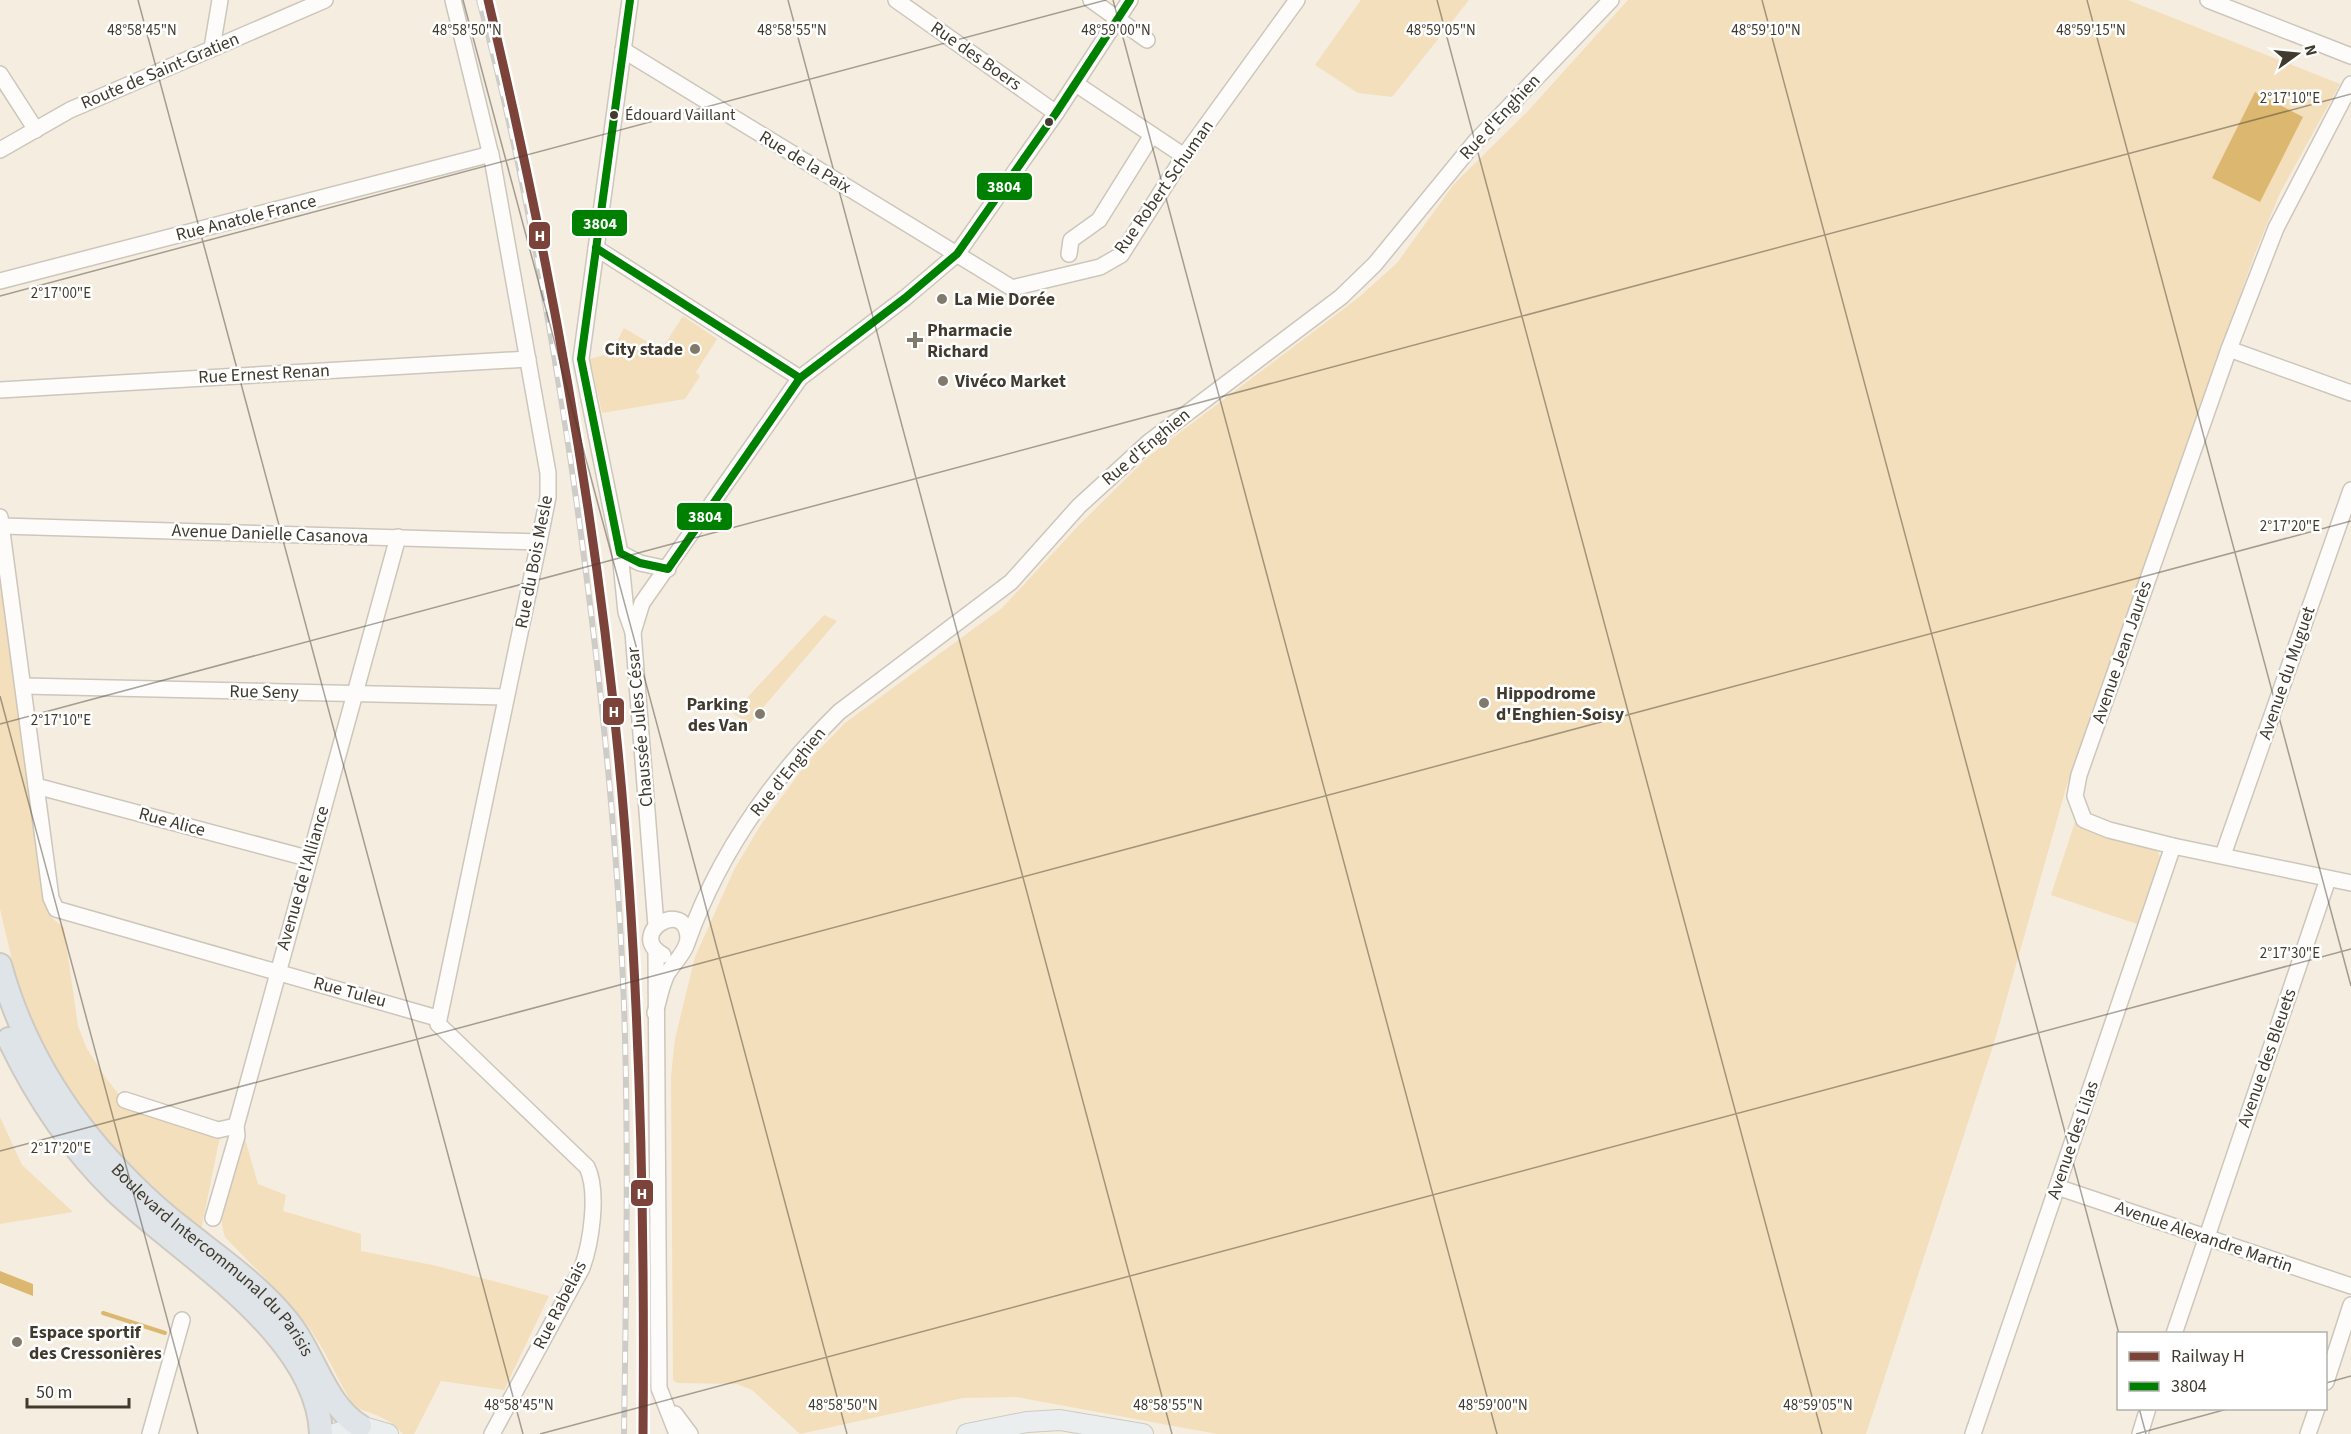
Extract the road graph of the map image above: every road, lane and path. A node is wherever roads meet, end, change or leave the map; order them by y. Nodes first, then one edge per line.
1 (220, 0) edge
2 (325, 0) edge
3 (453, 0) edge
4 (630, 0) edge
5 (896, 0) edge
6 (1091, 0) edge
7 (1130, 0) edge
8 (1297, 0) edge
9 (1611, 0) edge
10 (2208, 0) edge
11 (1118, 18) junction
12 (1147, 40) dead end
13 (212, 48) junction
14 (623, 50) junction
15 (2351, 56) edge
16 (0, 74) edge
17 (1076, 84) junction
18 (2351, 84) edge
19 (1056, 113) junction
20 (36, 130) junction
21 (1152, 135) junction
22 (0, 150) edge
23 (491, 154) junction
24 (1184, 156) junction
25 (596, 248) junction
26 (957, 254) junction
27 (1069, 255) dead end
28 (0, 281) edge
29 (2229, 349) junction
30 (528, 359) junction
31 (800, 378) junction
32 (0, 390) edge
33 (2351, 393) edge
34 (2351, 490) edge
35 (1, 521) edge
36 (398, 537) junction
37 (539, 542) junction
38 (620, 553) junction
39 (668, 569) junction
40 (633, 632) junction
41 (23, 686) junction
42 (356, 694) junction
43 (506, 697) junction
44 (36, 786) junction
45 (2173, 846) junction
46 (2223, 855) junction
47 (307, 858) junction
48 (2328, 879) junction
49 (2351, 883) edge
50 (653, 902) junction
51 (702, 907) junction
52 (676, 921) junction
53 (656, 926) junction
54 (684, 946) junction
55 (656, 950) junction
56 (0, 965) edge
57 (277, 973) junction
58 (655, 1013) junction
59 (0, 1015) edge
60 (437, 1018) junction
61 (125, 1100) dead end
62 (236, 1126) junction
63 (2057, 1187) junction
64 (213, 1218) dead end
65 (2206, 1238) junction
66 (2351, 1286) edge
67 (2351, 1305) edge
68 (182, 1320) dead end
69 (2175, 1332) edge
70 (2327, 1376) edge
71 (659, 1388) junction
72 (2147, 1410) edge
73 (2316, 1410) edge
74 (360, 1426) junction
75 (1035, 1428) edge
76 (150, 1434) edge
77 (321, 1434) edge
78 (334, 1434) edge
79 (388, 1434) edge
80 (492, 1434) edge
81 (676, 1434) edge
82 (690, 1434) edge
83 (967, 1434) edge
84 (1143, 1434) edge
85 (1974, 1434) edge
86 (2140, 1434) edge
87 (2308, 1434) edge

1 - 13 street
2 - 13 street, Route de Saint-Gratien
3 - 23 street, Rue du Bois Mesle
4 - 14 street, Chaussée Jules César
5 - 19 street, Rue des Boers
6 - 11 street
7 - 11 street
8 - 24 street, Rue Robert Schuman
9 - 51 street, Rue d'Enghien
10 - 15 street
11 - 12 street
11 - 17 street
13 - 20 street, Route de Saint-Gratien
14 - 25 street, Chaussée Jules César
14 - 26 street, Rue de la Paix
16 - 20 street
17 - 19 street
17 - 21 street
18 - 29 street, Avenue Jean Jaurès
19 - 26 street
20 - 22 street, Route de Saint-Gratien
21 - 24 street
21 - 27 street
23 - 28 street, Rue Anatole France
23 - 30 street, Rue du Bois Mesle
24 - 26 street, Rue Robert Schuman
25 - 31 street
25 - 38 street, Chaussée Jules César
26 - 31 street
29 - 33 street
29 - 45 street, Avenue Jean Jaurès
30 - 32 street, Rue Ernest Renan
30 - 37 street, Rue du Bois Mesle
31 - 39 street
34 - 46 street, Avenue du Muguet
35 - 36 street, Avenue Danielle Casanova
35 - 41 street
36 - 37 street, Avenue Danielle Casanova
36 - 42 street, Avenue de l'Alliance
37 - 43 street, Rue du Bois Mesle
38 - 39 street
38 - 40 street, Chaussée Jules César
39 - 40 street
40 - 50 street, Chaussée Jules César
41 - 42 street, Rue Seny
41 - 44 street
42 - 43 street, Rue Seny
42 - 47 street, Avenue de l'Alliance
43 - 60 street, Rue du Bois Mesle
44 - 47 street, Rue Alice
44 - 57 street, Rue Tuleu
45 - 46 street, Avenue Jean Jaurès
45 - 63 street, Avenue des Lilas
46 - 48 street, Avenue Jean Jaurès
47 - 57 street, Avenue de l'Alliance
48 - 49 street, Avenue Jean Jaurès
48 - 65 street, Avenue des Bleuets
50 - 52 street
50 - 53 street, Chaussée Jules César
51 - 52 street
51 - 54 street, Rue d'Enghien
52 - 53 street
52 - 54 street
53 - 55 street
54 - 55 street
54 - 58 street
55 - 58 street
56 - 74 highway, Boulevard Intercommunal du Parisis
57 - 60 street, Rue Tuleu
57 - 62 street, Avenue de l'Alliance
58 - 71 street
59 - 77 highway, Boulevard Intercommunal du Parisis
60 - 80 street, Rue Rabelais
61 - 62 street
62 - 64 street, Avenue de l'Alliance
63 - 65 street, Avenue Alexandre Martin
63 - 85 street, Avenue des Lilas
65 - 66 street, Avenue Alexandre Martin
65 - 69 street, Avenue des Bleuets
67 - 70 street
68 - 76 street
71 - 81 street
71 - 82 street
72 - 86 street
73 - 87 street
74 - 78 main road
74 - 79 main road
75 - 83 main road
75 - 84 main road

